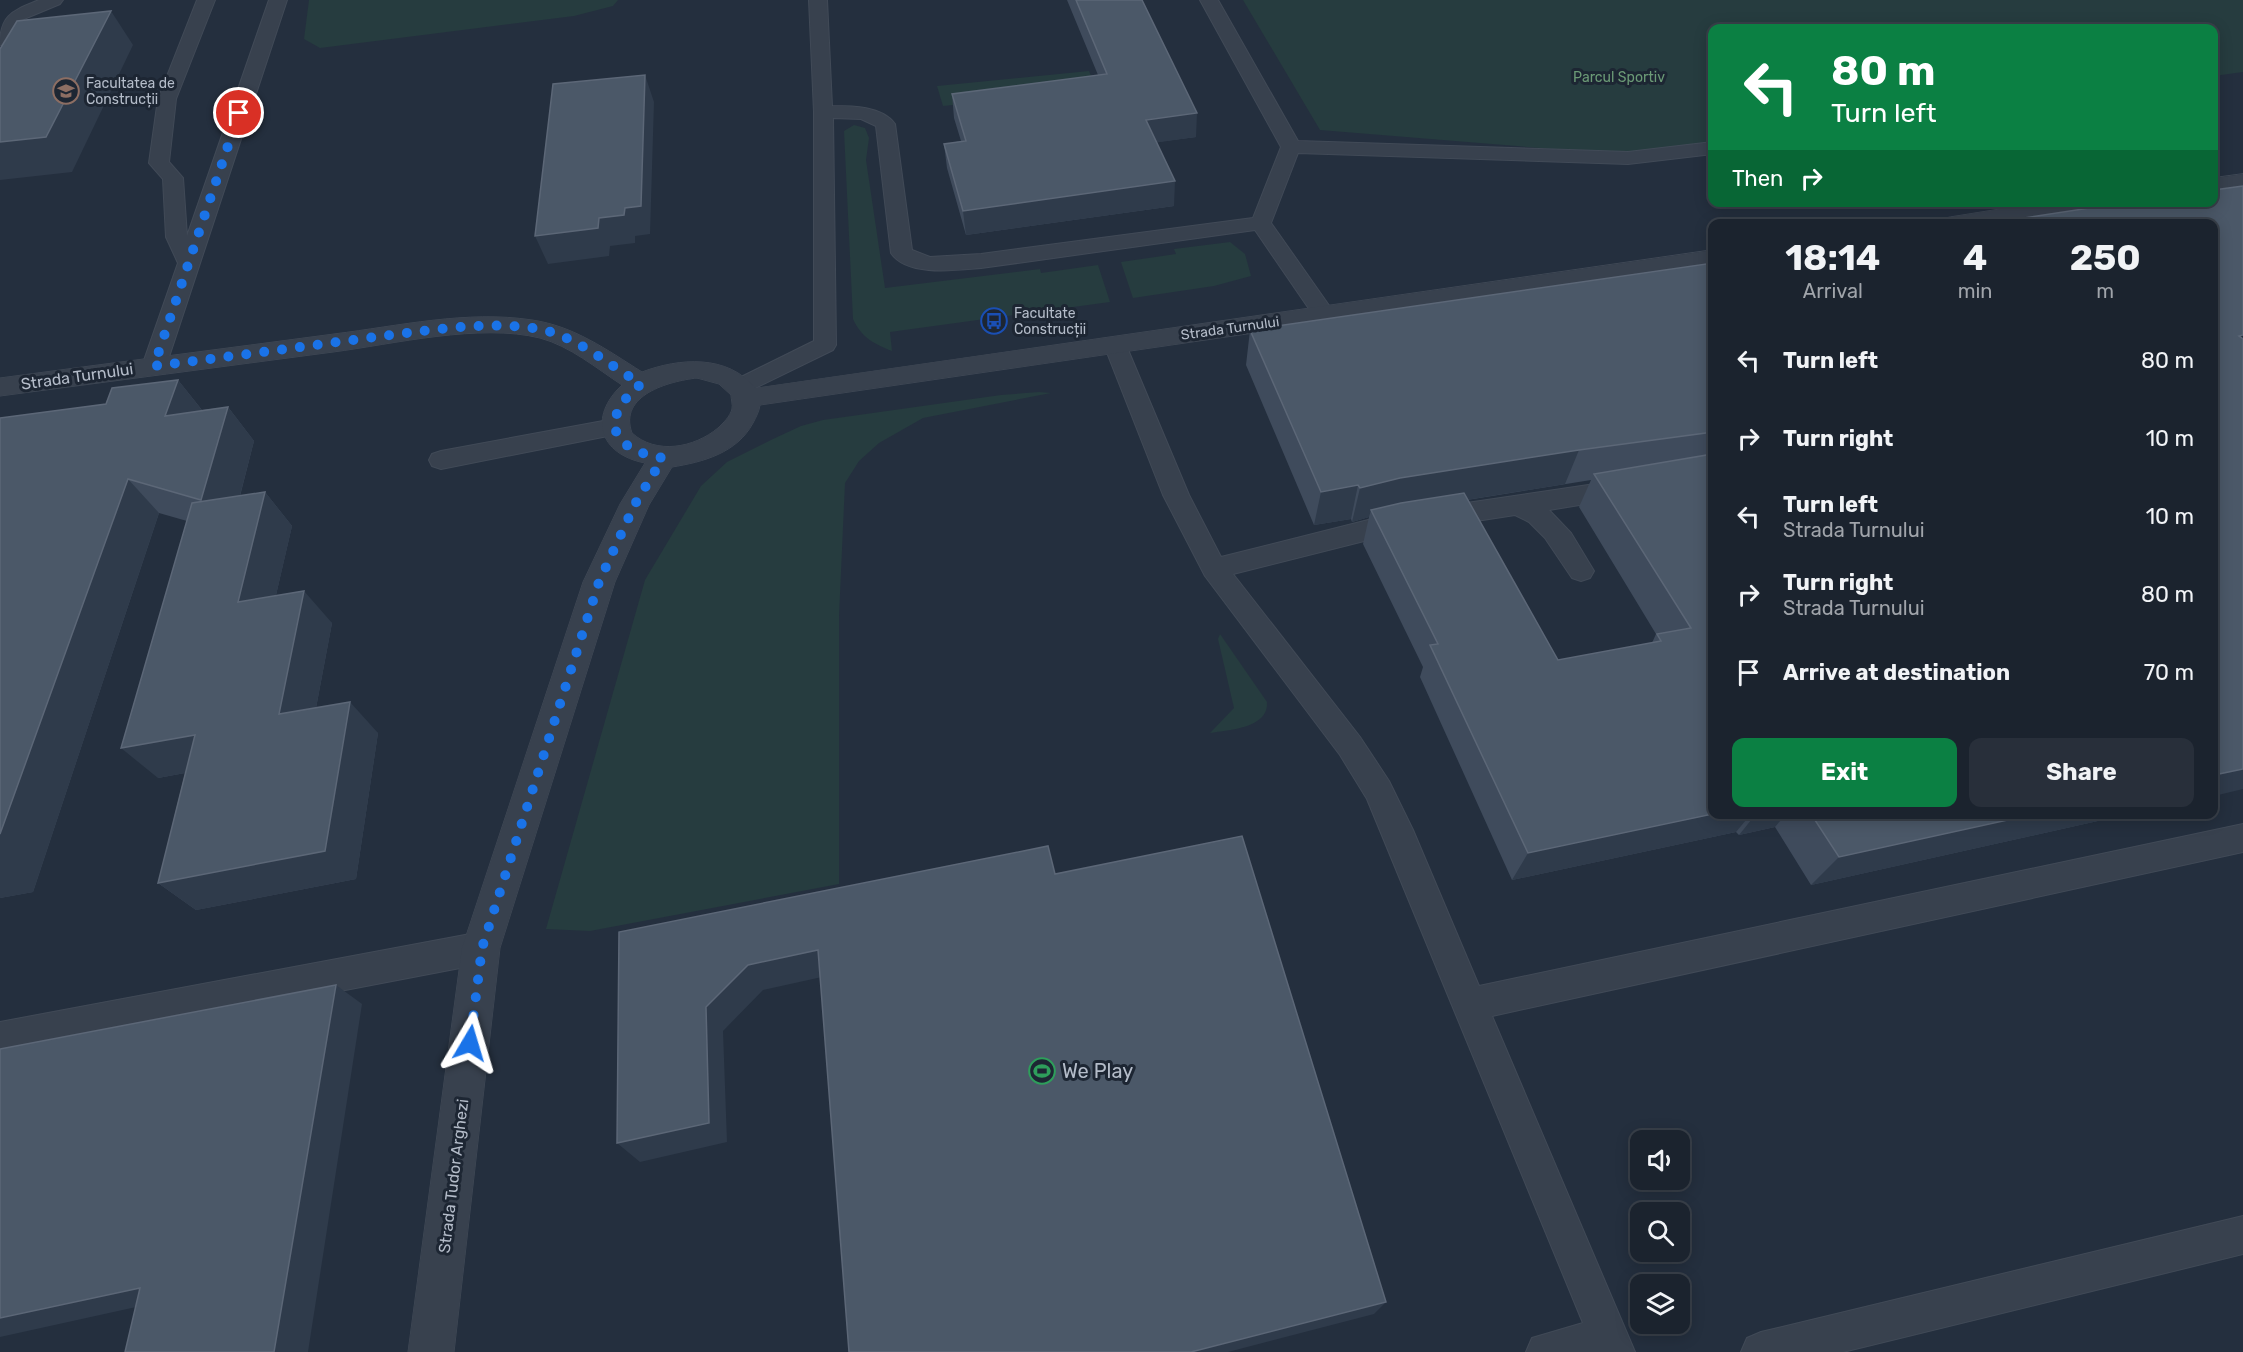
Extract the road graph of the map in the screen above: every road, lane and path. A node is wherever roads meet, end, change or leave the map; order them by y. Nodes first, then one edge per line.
1 (54, 0) edge
2 (206, 0) edge
3 (278, 0) edge
4 (818, 0) edge
5 (1209, 0) edge
6 (0, 40) edge
7 (823, 112) junction
8 (1290, 147) junction
9 (1708, 149) edge
10 (2243, 181) edge
11 (2218, 184) edge
12 (2061, 207) edge
13 (1983, 219) edge
14 (1261, 223) junction
15 (1708, 259) edge
16 (188, 261) junction
17 (1324, 314) junction
18 (1115, 345) junction
19 (154, 366) junction
20 (641, 384) junction
21 (0, 387) edge
22 (744, 393) junction
23 (614, 426) junction
24 (663, 458) junction
25 (441, 460) dead end
26 (1643, 485) edge
27 (1516, 506) junction
28 (1214, 569) junction
29 (1581, 571) dead end
30 (2243, 838) edge
31 (482, 948) junction
32 (1469, 1005) junction
33 (0, 1039) edge
34 (2243, 1235) edge
35 (1611, 1344) edge
36 (431, 1352) edge
37 (1546, 1352) edge
38 (1761, 1352) edge

1 - 6 lane
2 - 16 lane
3 - 16 lane, Strada Turnului
4 - 7 lane
5 - 8 lane
7 - 14 lane
7 - 22 lane
8 - 9 lane
8 - 14 lane
10 - 11 street
12 - 13 street
14 - 17 lane
15 - 17 street, Strada Turnului
16 - 19 lane, Strada Turnului
17 - 18 street, Strada Turnului
18 - 22 street, Strada Turnului
18 - 28 lane
19 - 20 street, Strada Turnului
19 - 21 street, Strada Turnului
20 - 22 street
20 - 23 street
22 - 24 street
23 - 24 street
23 - 25 lane
24 - 31 street, Strada Tudor Arghezi
26 - 27 lane
27 - 28 lane
27 - 29 lane
28 - 32 lane
30 - 32 lane
31 - 33 lane
31 - 36 street, Strada Tudor Arghezi
32 - 35 lane
34 - 38 lane
35 - 37 lane

